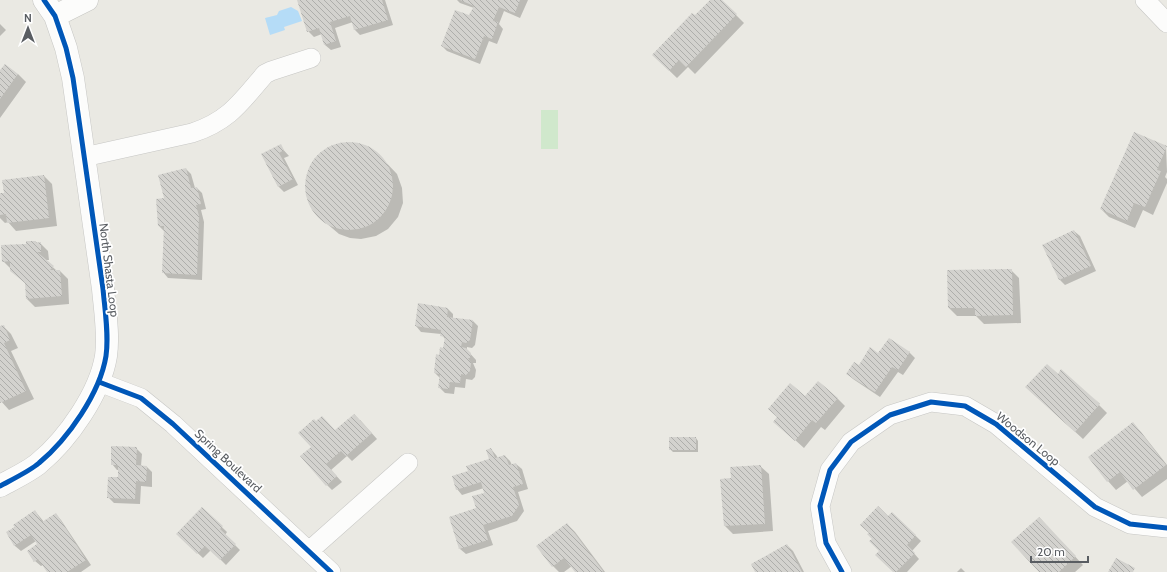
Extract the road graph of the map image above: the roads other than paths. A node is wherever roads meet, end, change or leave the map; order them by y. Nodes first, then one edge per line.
1 (88, 0) edge
2 (1145, 0) edge
3 (49, 8) edge
4 (1167, 23) edge
5 (311, 58) dead end
6 (84, 157) junction
7 (99, 382) junction
8 (408, 463) dead end
9 (0, 486) edge
10 (1167, 528) edge
11 (309, 551) junction
12 (332, 572) edge
13 (842, 572) edge

1 - 3 street
2 - 4 street
3 - 6 street, North Shasta Loop
5 - 6 street
6 - 7 street, North Shasta Loop
7 - 9 street, North Shasta Loop
7 - 11 street, Spring Boulevard
8 - 11 street
10 - 13 street, Woodson Loop
11 - 12 street, Spring Boulevard

